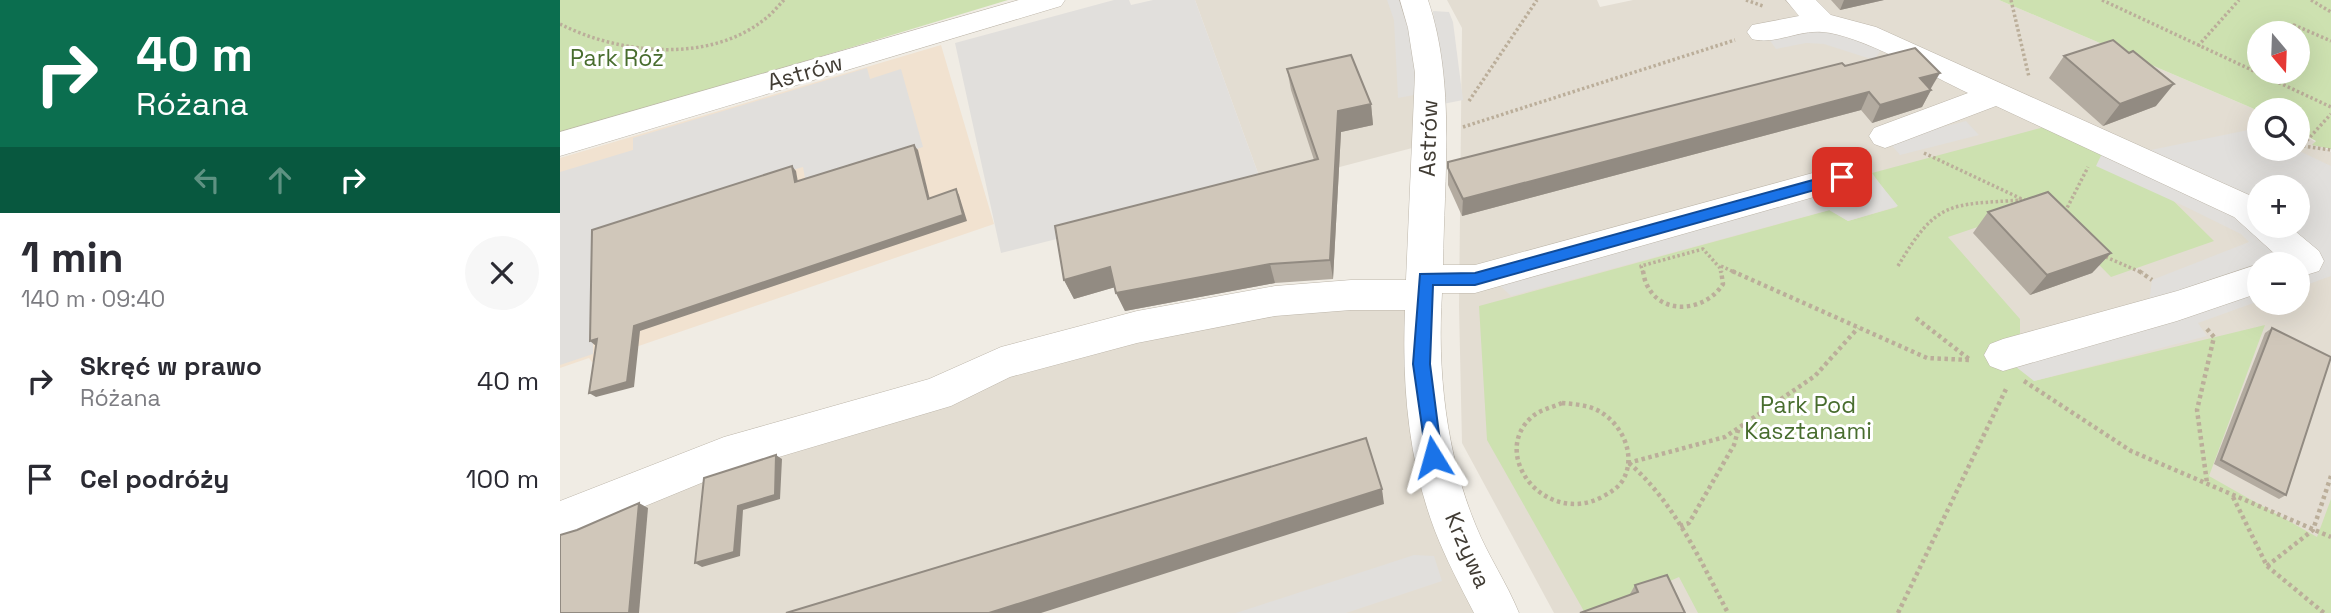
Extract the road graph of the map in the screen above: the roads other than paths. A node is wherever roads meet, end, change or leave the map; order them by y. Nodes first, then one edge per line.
1 (1051, 0) edge
2 (1414, 0) edge
3 (1810, 11) edge
4 (1762, 32) road end
5 (1997, 94) junction
6 (1885, 136) dead end
7 (560, 144) edge
8 (1842, 177) dead end
9 (2247, 209) edge
10 (2283, 238) edge
11 (2312, 259) edge
12 (2247, 282) edge
13 (1425, 287) junction
14 (1984, 358) road end
15 (560, 521) edge
16 (1497, 613) edge

1 - 7 street, Astrów
2 - 13 street, Astrów
3 - 4 street
3 - 5 street
5 - 6 street
5 - 9 street
8 - 13 street
10 - 11 street
12 - 14 street
13 - 15 street
13 - 16 street, Krzywa

